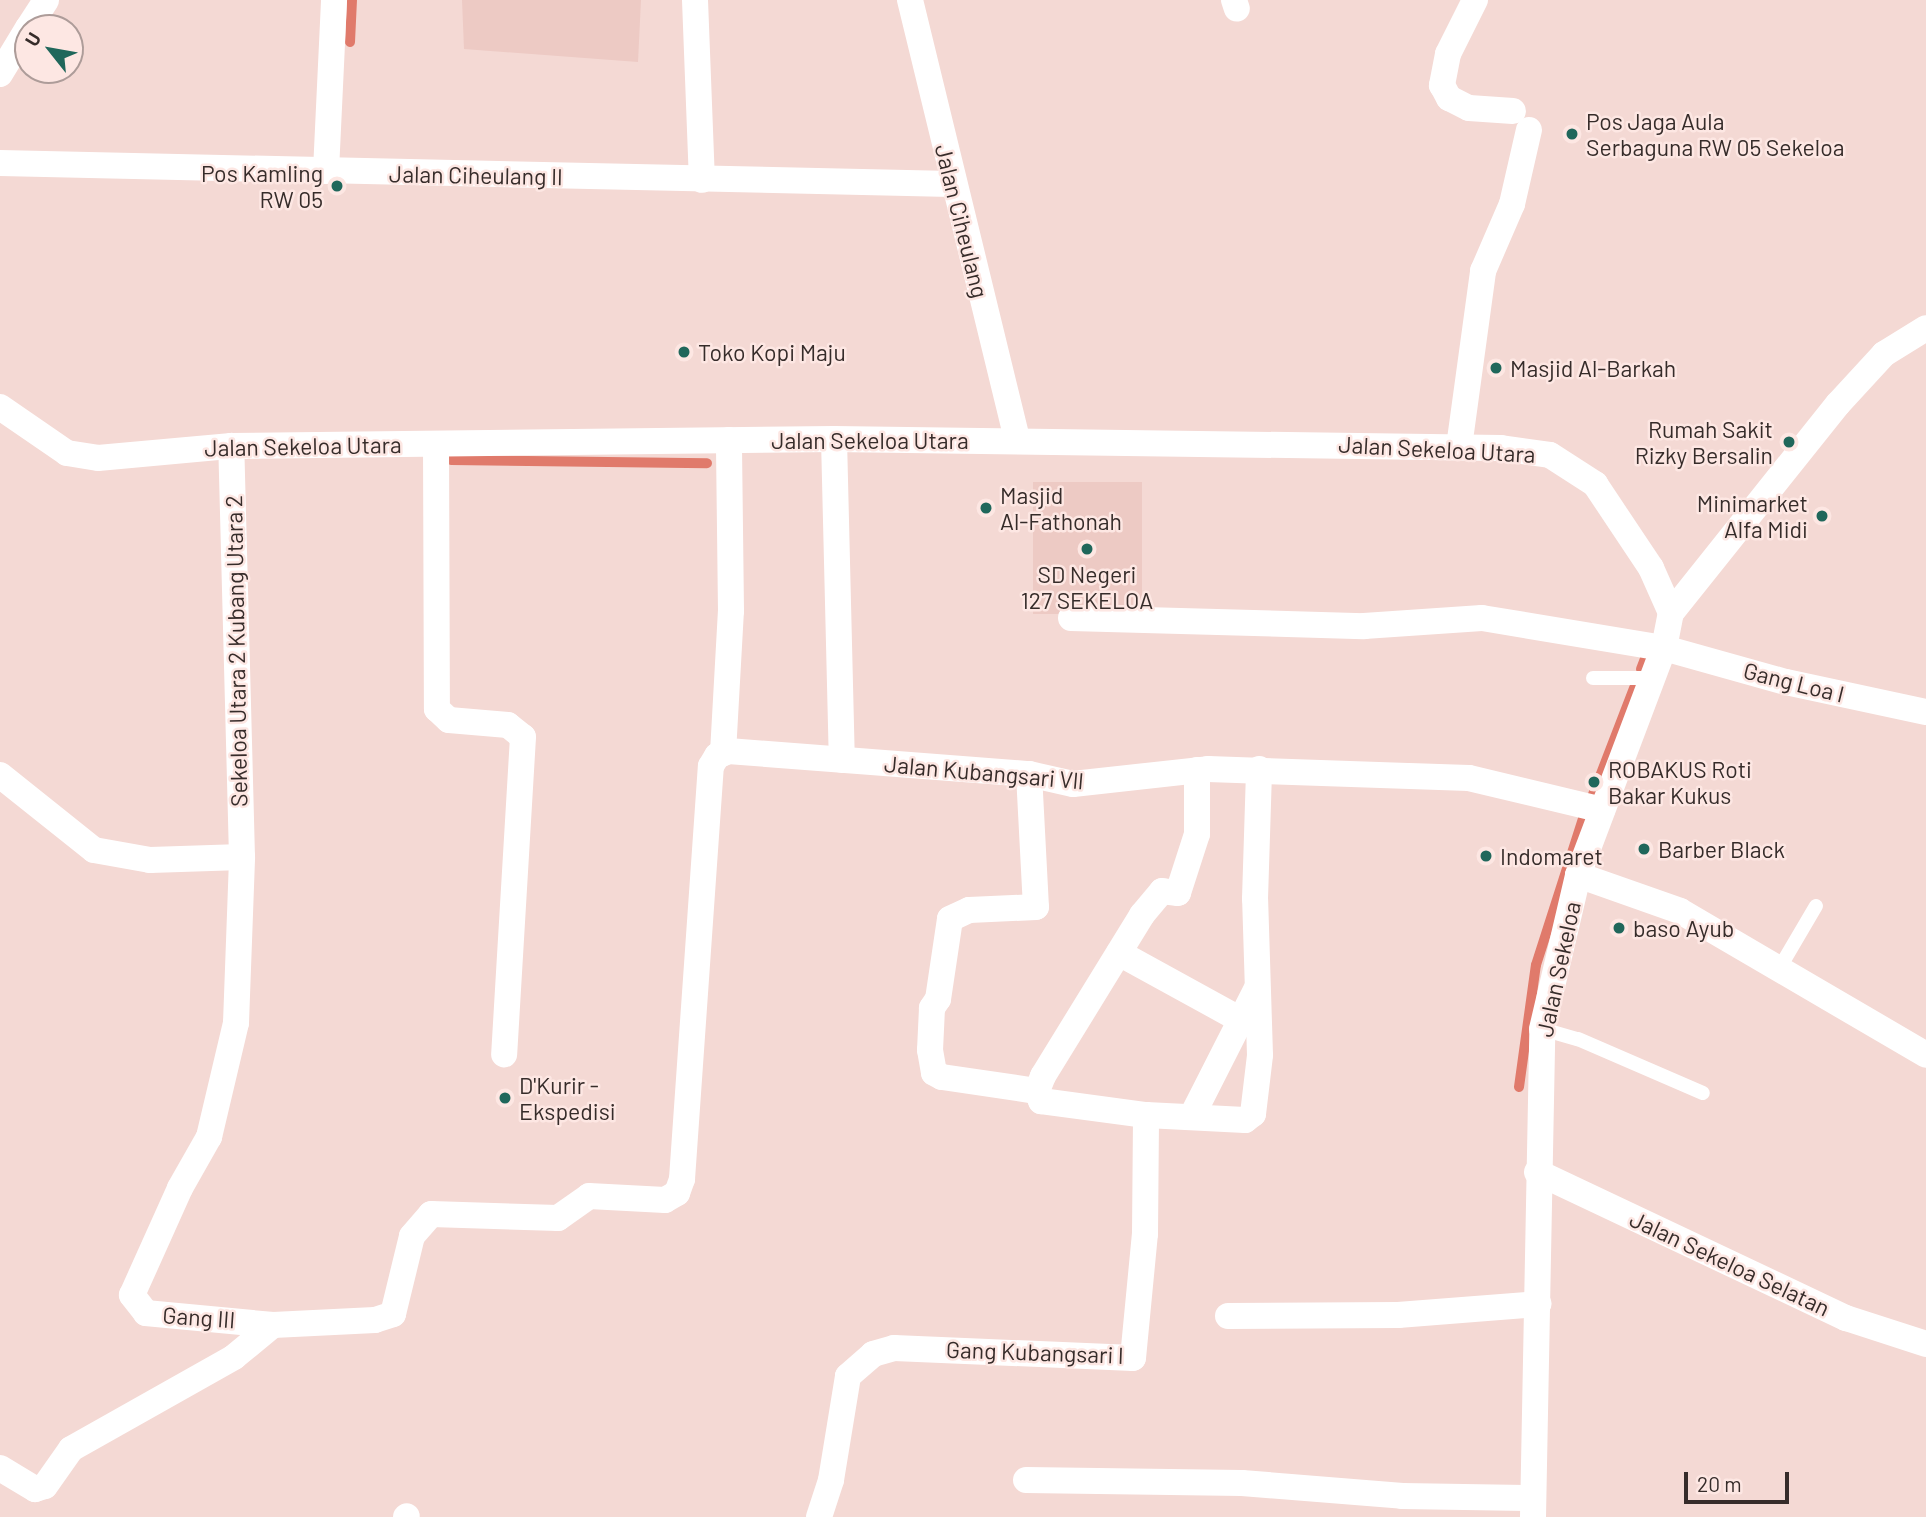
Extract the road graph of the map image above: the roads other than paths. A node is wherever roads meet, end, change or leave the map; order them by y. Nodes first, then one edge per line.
1 (334, 0) edge
2 (695, 0) edge
3 (910, 0) edge
4 (1475, 0) edge
5 (14, 51) edge
6 (0, 74) edge
7 (0, 163) edge
8 (326, 171) junction
9 (702, 180) junction
10 (952, 184) junction
11 (1922, 335) edge
12 (0, 407) edge
13 (834, 439) junction
14 (729, 440) junction
15 (1017, 440) junction
16 (436, 444) junction
17 (231, 446) junction
18 (1460, 447) junction
19 (1671, 613) junction
20 (1071, 618) dead end
21 (1664, 648) junction
22 (1594, 678) dead end
23 (1652, 678) junction
24 (1926, 712) edge
25 (723, 753) junction
26 (842, 760) junction
27 (1259, 769) junction
28 (1198, 770) junction
29 (1029, 774) junction
30 (0, 775) edge
31 (1601, 810) junction
32 (242, 857) junction
33 (1578, 875) junction
34 (1816, 906) dead end
35 (1119, 953) junction
36 (1783, 963) junction
37 (1256, 988) junction
38 (1239, 1019) junction
39 (1542, 1029) junction
40 (1926, 1040) edge
41 (504, 1054) dead end
42 (1926, 1055) edge
43 (1037, 1091) junction
44 (1703, 1093) dead end
45 (1146, 1115) junction
46 (1192, 1116) junction
47 (1537, 1172) junction
48 (1539, 1304) junction
49 (1227, 1316) dead end
50 (273, 1325) junction
51 (1925, 1340) edge
52 (0, 1468) edge
53 (1026, 1479) dead end
54 (1533, 1507) edge
55 (819, 1517) edge

1 - 8 street
2 - 9 street
3 - 10 street, Jalan Ciheulang
4 - 18 street
5 - 6 street
7 - 8 street, Jalan Ciheulang II
8 - 9 street, Jalan Ciheulang II
9 - 10 street, Jalan Ciheulang II
10 - 15 street, Jalan Ciheulang
11 - 19 street, Jalan Sekeloa
12 - 17 street, Jalan Sekeloa Utara
13 - 14 street, Jalan Sekeloa Utara
13 - 15 street, Jalan Sekeloa Utara
13 - 26 street
14 - 16 street, Jalan Sekeloa Utara
14 - 25 street
15 - 18 street, Jalan Sekeloa Utara
16 - 17 street, Jalan Sekeloa Utara
16 - 41 street
17 - 32 street, Sekeloa Utara 2 Kubang Utara 2
18 - 19 street, Jalan Sekeloa Utara
19 - 21 street, Jalan Sekeloa
20 - 21 street, Gang Loa I
21 - 23 street, Jalan Sekeloa
21 - 24 street, Gang Loa I
22 - 23 lane
23 - 31 street, Jalan Sekeloa
25 - 26 street, Jalan Kubangsari Vll
25 - 50 street
26 - 29 street, Jalan Kubangsari Vll
27 - 28 street, Jalan Kubangsari Vll
27 - 31 street, Jalan Kubangsari Vll
27 - 37 street
28 - 29 street, Jalan Kubangsari Vll
28 - 35 street
29 - 43 street
30 - 32 street
31 - 33 street, Jalan Sekeloa
32 - 50 street, Gang III
33 - 36 street
33 - 39 street, Jalan Sekeloa
34 - 36 lane
35 - 38 street
35 - 43 street
36 - 40 street
36 - 42 street
37 - 38 street
37 - 46 street
38 - 46 street
39 - 44 lane
39 - 47 street, Jalan Sekeloa
43 - 45 street
45 - 46 street
45 - 55 street, Gang Kubangsari I
47 - 48 street, Jalan Sekeloa
47 - 51 street, Jalan Sekeloa Selatan
48 - 49 street
48 - 54 street, Jalan Sekeloa
50 - 52 street, Gang III
53 - 54 street

